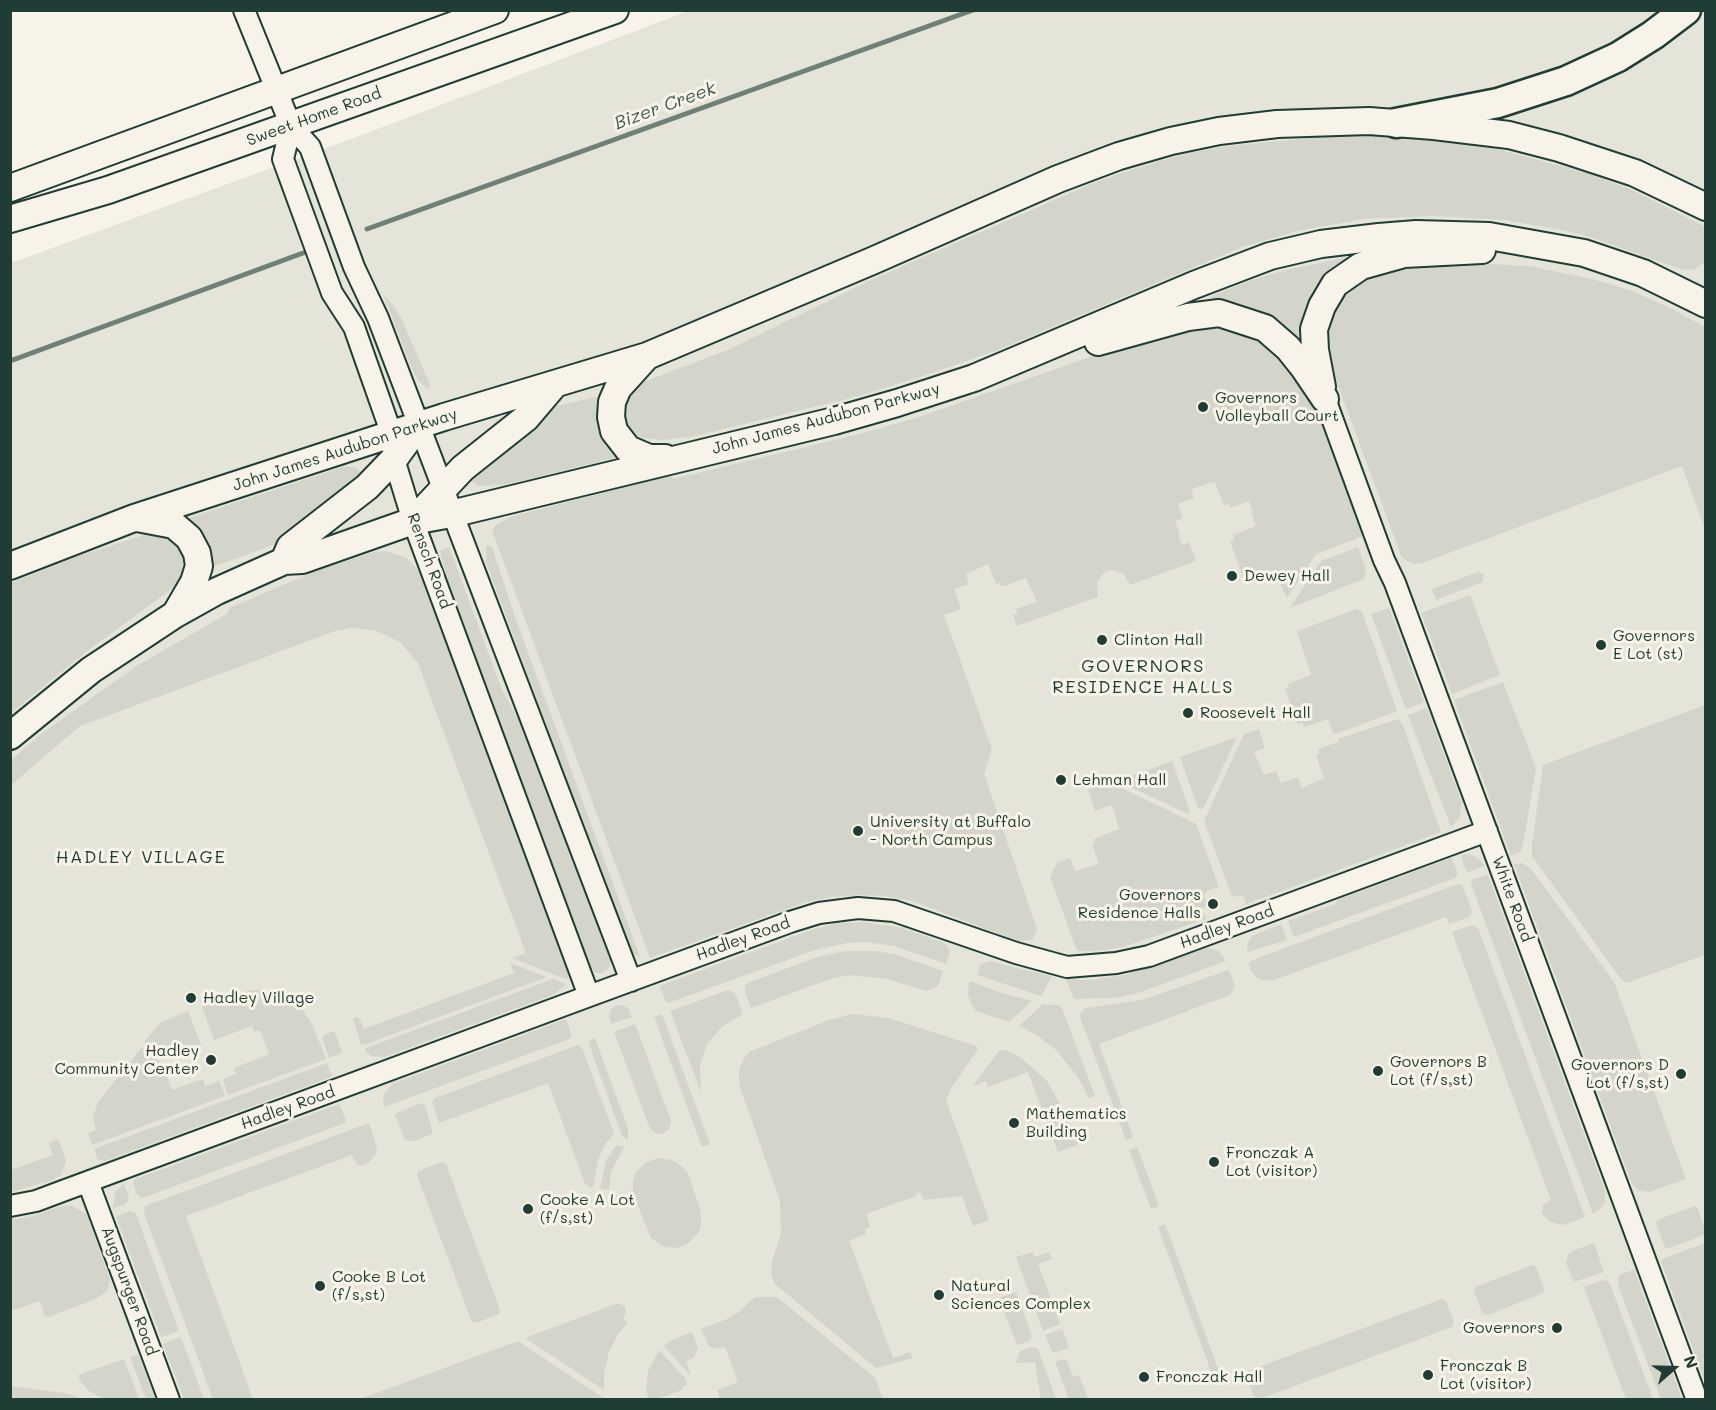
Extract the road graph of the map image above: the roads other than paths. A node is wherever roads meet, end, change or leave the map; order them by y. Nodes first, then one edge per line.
1 (244, 10) edge
2 (495, 10) edge
3 (615, 10) edge
4 (1686, 10) edge
5 (277, 91) junction
6 (1396, 123) junction
7 (291, 126) junction
8 (10, 188) edge
9 (1706, 207) edge
10 (10, 219) edge
11 (1584, 253) junction
12 (1706, 280) edge
13 (1673, 286) junction
14 (1706, 304) edge
15 (647, 356) junction
16 (974, 378) junction
17 (554, 385) junction
18 (1325, 399) junction
19 (418, 426) junction
20 (393, 447) junction
21 (681, 457) junction
22 (442, 489) junction
23 (452, 514) junction
24 (134, 518) junction
25 (413, 521) junction
26 (284, 561) junction
27 (10, 566) edge
28 (174, 615) junction
29 (10, 736) edge
30 (1487, 831) junction
31 (631, 981) junction
32 (589, 996) junction
33 (88, 1182) junction
34 (10, 1206) edge
35 (169, 1400) edge
36 (1697, 1400) edge

1 - 5 street
2 - 5 main road
3 - 7 main road, Sweet Home Road
4 - 6 highway
5 - 7 street
5 - 8 main road
6 - 9 main road, John James Audubon Parkway
6 - 15 main road, John James Audubon Parkway
7 - 10 main road, Sweet Home Road
7 - 19 street
7 - 20 street, Rensch Road
11 - 13 main road, John James Audubon Parkway
11 - 16 main road, John James Audubon Parkway
11 - 18 main road
12 - 13 main road
13 - 14 main road, John James Audubon Parkway
15 - 17 main road, John James Audubon Parkway
15 - 21 main road
16 - 18 main road
16 - 21 main road, John James Audubon Parkway
17 - 19 main road, John James Audubon Parkway
17 - 22 main road
18 - 30 street, White Road
19 - 20 main road
19 - 22 street
20 - 24 main road, John James Audubon Parkway
20 - 25 street, Rensch Road
20 - 26 main road
21 - 23 main road, John James Audubon Parkway
22 - 23 street
22 - 25 main road
23 - 25 main road, John James Audubon Parkway
23 - 31 street
24 - 27 main road, John James Audubon Parkway
24 - 28 main road
25 - 26 main road, John James Audubon Parkway
25 - 32 street, Rensch Road
26 - 28 main road, John James Audubon Parkway
28 - 29 main road, John James Audubon Parkway
30 - 31 street, Hadley Road
30 - 36 street, White Road
31 - 32 street, Hadley Road
32 - 33 street, Hadley Road
33 - 34 street, Hadley Road
33 - 35 street, Augspurger Road

